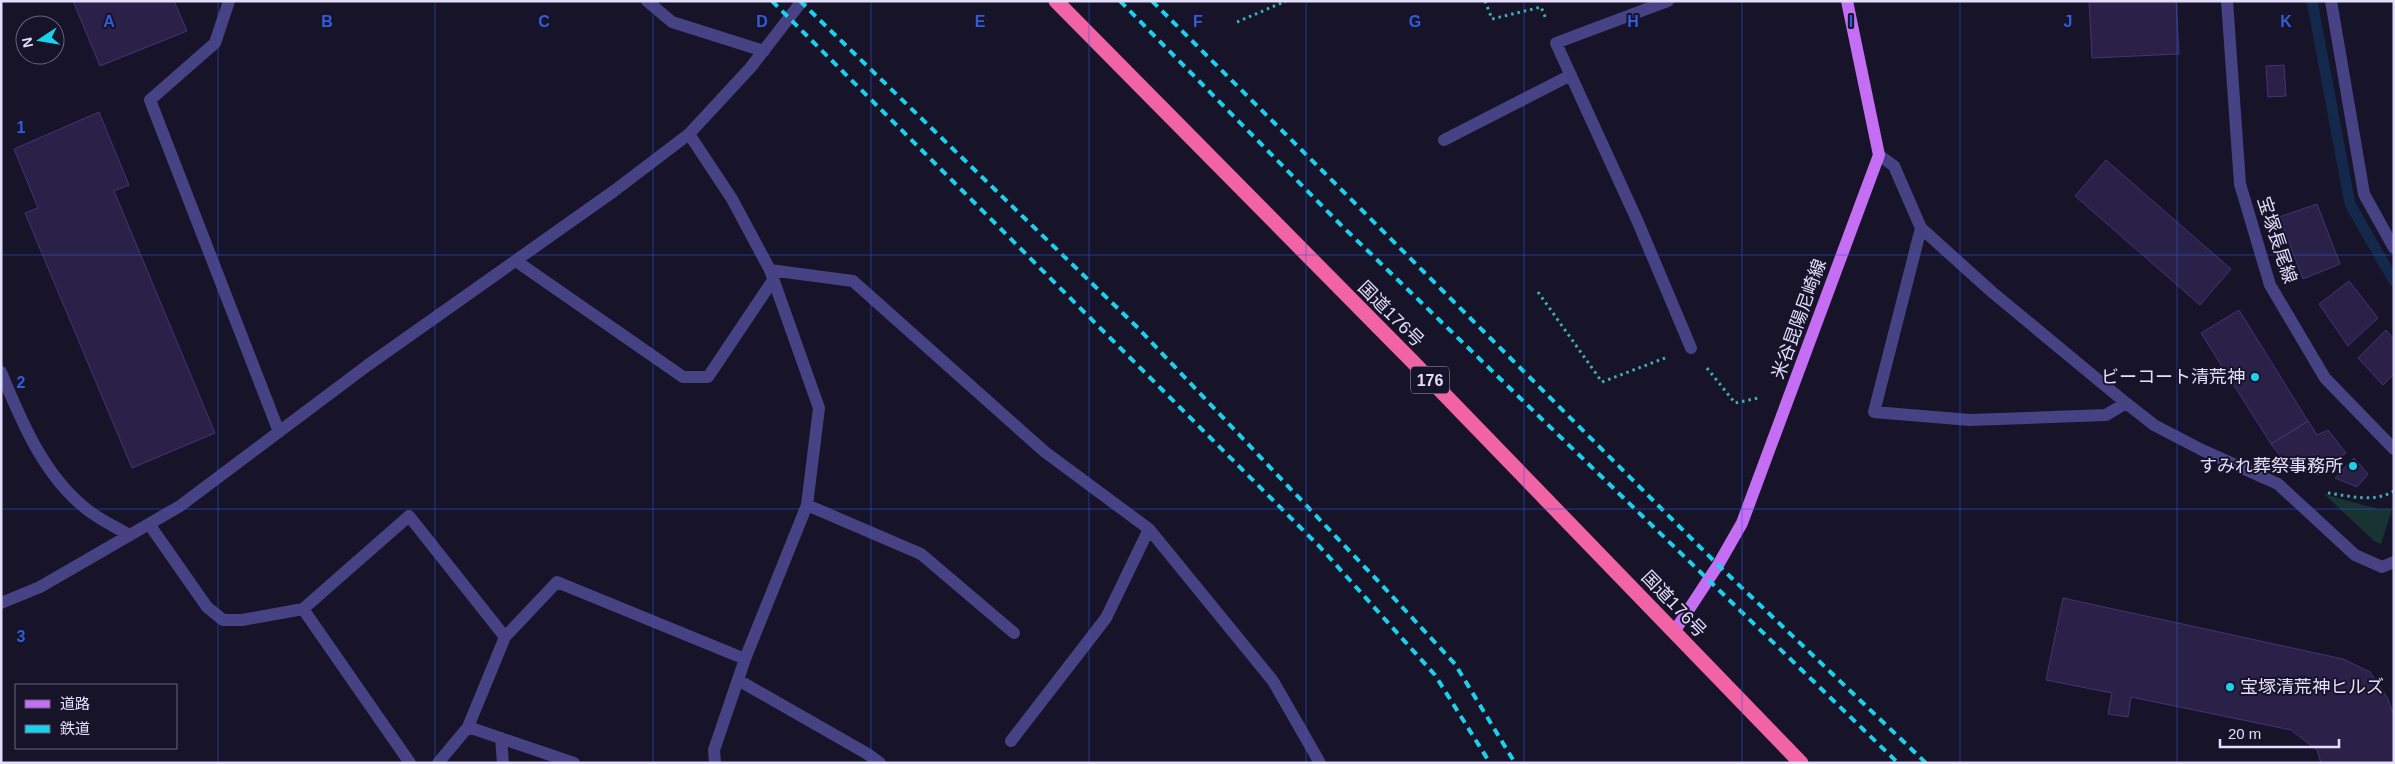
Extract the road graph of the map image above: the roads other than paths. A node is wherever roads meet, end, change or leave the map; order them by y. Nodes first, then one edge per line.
1 (228, 1) edge
2 (647, 1) edge
3 (802, 1) edge
4 (1056, 1) edge
5 (1668, 1) edge
6 (1847, 1) edge
7 (2227, 1) edge
8 (2331, 1) edge
9 (764, 51) junction
10 (1571, 75) junction
11 (689, 134) junction
12 (1444, 140) dead end
13 (1879, 155) junction
14 (1921, 228) junction
15 (2394, 248) edge
16 (516, 261) junction
17 (772, 275) junction
18 (1691, 348) road end
19 (1, 372) edge
20 (2126, 403) junction
21 (279, 432) junction
22 (2394, 449) edge
23 (807, 505) junction
24 (149, 524) junction
25 (1149, 529) junction
26 (130, 535) junction
27 (2394, 562) edge
28 (1, 603) edge
29 (303, 609) junction
30 (1014, 632) dead end
31 (1674, 632) junction
32 (505, 637) junction
33 (745, 659) junction
34 (738, 680) junction
35 (468, 727) junction
36 (501, 738) junction
37 (1011, 741) dead end
38 (410, 763) edge
39 (438, 763) edge
40 (503, 763) edge
41 (574, 763) edge
42 (715, 763) edge
43 (880, 763) edge
44 (1320, 763) edge
45 (1802, 763) edge

1 - 21 street
2 - 9 street
3 - 9 street
4 - 31 highway, 国道176号 / 176
5 - 10 street
6 - 13 main road
7 - 22 street, 宝塚長尾線
8 - 15 street
9 - 11 street
10 - 12 street
10 - 18 street
11 - 16 street
11 - 17 street
13 - 14 street
13 - 31 main road, 米谷昆陽尼崎線
14 - 20 street
14 - 20 street
16 - 17 street
16 - 21 street
17 - 23 street
17 - 25 street
19 - 26 street
20 - 27 street
21 - 24 street
23 - 30 street
23 - 33 street
24 - 26 street
24 - 29 street
25 - 37 street
25 - 44 street
26 - 28 street
29 - 32 street
29 - 38 street
31 - 45 highway, 国道176号 / 176
32 - 33 street
32 - 35 street
33 - 34 street
34 - 42 street
34 - 43 street
35 - 36 street
35 - 39 street
36 - 40 street
36 - 41 street

